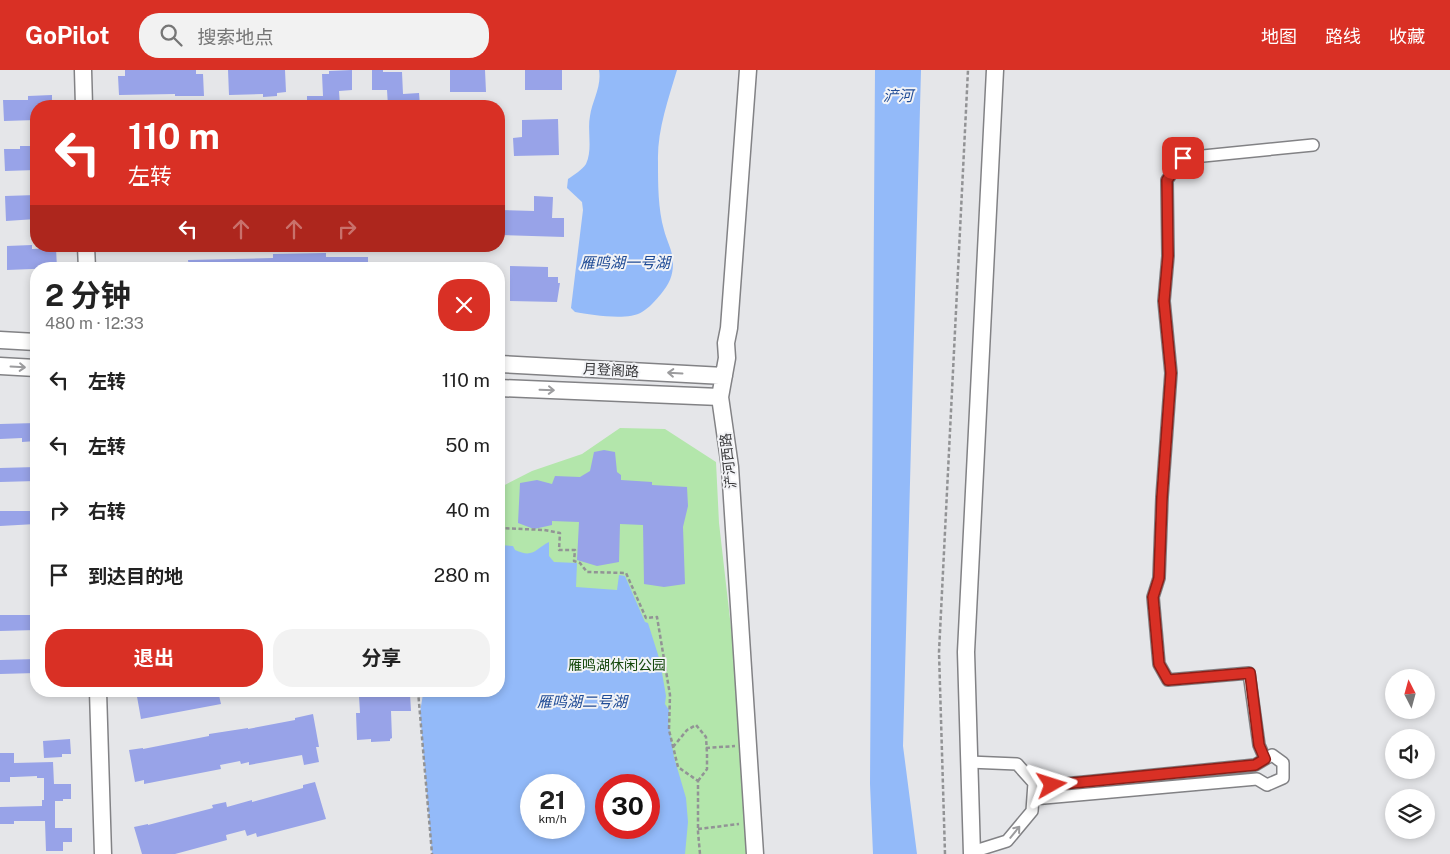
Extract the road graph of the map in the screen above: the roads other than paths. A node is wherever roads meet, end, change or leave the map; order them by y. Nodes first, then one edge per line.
1 (83, 70) edge
2 (748, 70) edge
3 (995, 70) edge
4 (84, 100) edge
5 (1313, 145) dead end
6 (0, 340) edge
7 (30, 342) edge
8 (505, 364) edge
9 (0, 366) edge
10 (30, 368) edge
11 (724, 376) junction
12 (505, 388) edge
13 (720, 397) junction
14 (98, 697) edge
15 (1265, 759) junction
16 (968, 762) junction
17 (1034, 787) junction
18 (1033, 799) junction
19 (972, 853) edge
20 (103, 854) edge
21 (755, 854) edge

1 - 4 street
2 - 11 street, 浐河西路
3 - 16 street
5 - 15 street
6 - 7 street
11 -> 8 street, 月登阁路
9 -> 10 street
11 - 13 street, 浐河西路
12 -> 13 street, 月登阁路
13 - 21 street, 浐河西路
14 - 20 street
15 - 17 street
15 - 18 street
16 - 17 street
16 - 19 street
17 - 18 street
19 -> 18 street

